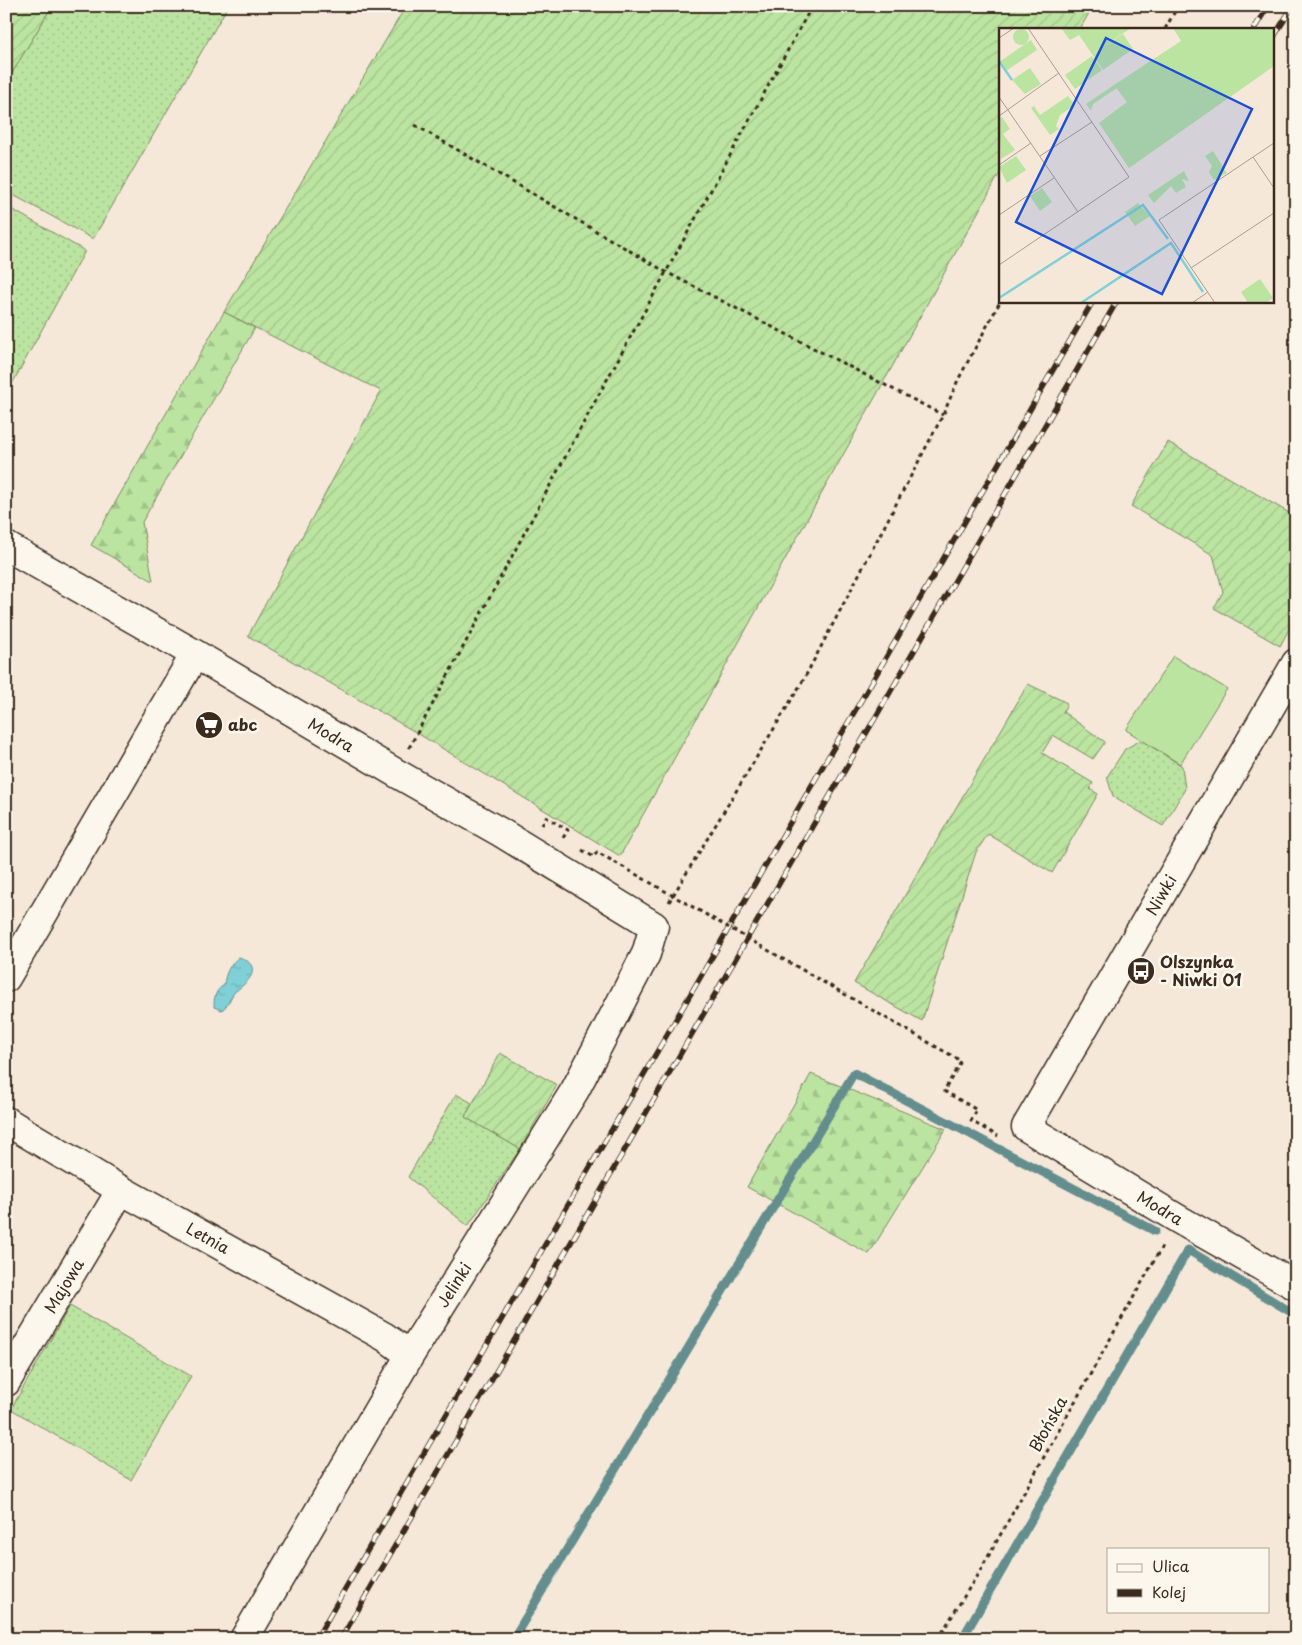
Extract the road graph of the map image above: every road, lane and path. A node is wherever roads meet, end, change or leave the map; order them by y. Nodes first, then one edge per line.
1 (812, 6) edge
2 (1178, 6) edge
3 (1166, 28) edge
4 (415, 125) dead end
5 (666, 272) junction
6 (1000, 302) edge
7 (943, 414) junction
8 (6, 546) edge
9 (195, 654) junction
10 (1296, 663) edge
11 (417, 733) dead end
12 (582, 850) dead end
13 (654, 926) junction
14 (6, 978) edge
15 (6, 1120) edge
16 (1026, 1126) joint
17 (998, 1136) dead end
18 (121, 1190) junction
19 (1178, 1219) junction
20 (1296, 1286) edge
21 (410, 1355) junction
22 (6, 1382) edge
23 (244, 1639) edge
24 (938, 1639) edge

1 - 5 path
2 - 3 path
4 - 5 path
5 - 7 path
5 - 11 path
6 - 7 path
7 - 13 path
8 - 9 street, Modra
9 - 13 street, Modra
9 - 14 street
10 - 16 street, Niwki
12 - 17 path, bridge
13 - 21 street, Jelinki
15 - 18 street, Letnia
16 - 19 street, Modra
18 - 21 street, Letnia
18 - 22 street, Majowa
19 - 20 street, Modra
19 - 24 path, Błońska
21 - 23 street, Jelinki

